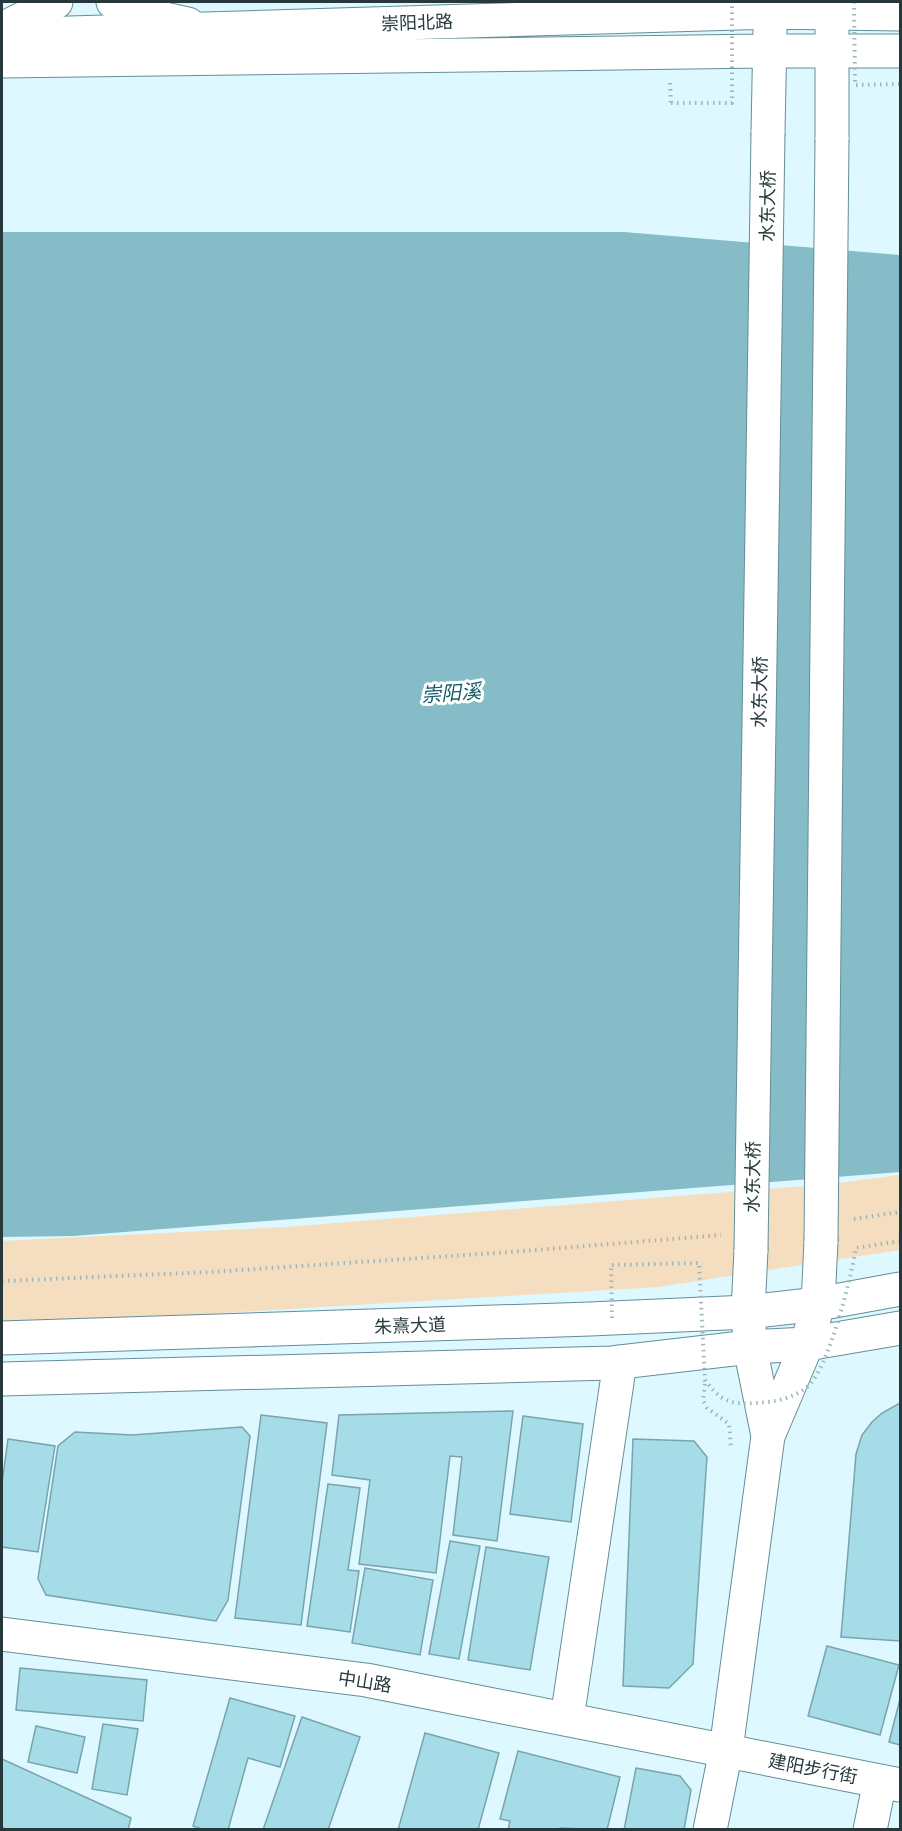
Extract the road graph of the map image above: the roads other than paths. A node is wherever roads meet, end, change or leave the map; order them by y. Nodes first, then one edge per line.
1 (56, 2) edge
2 (113, 2) edge
3 (840, 5) edge
4 (770, 7) edge
5 (900, 14) edge
6 (210, 28) junction
7 (2, 29) edge
8 (2, 35) edge
9 (770, 51) junction
10 (832, 51) junction
11 (900, 51) edge
12 (2, 61) edge
13 (900, 1289) edge
14 (818, 1304) junction
15 (748, 1312) junction
16 (900, 1328) edge
17 (2, 1338) edge
18 (807, 1344) junction
19 (750, 1347) junction
20 (620, 1362) junction
21 (2, 1379) edge
22 (768, 1436) junction
23 (2, 1634) edge
24 (567, 1719) junction
25 (726, 1750) junction
26 (890, 1783) edge
27 (710, 1830) edge
28 (870, 1830) edge

1 - 7 main road
2 - 6 main road
3 - 4 main road, 崇阳北路
3 - 5 main road, 崇阳北路
3 - 10 main road
4 - 6 main road, 崇阳北路
4 - 9 main road, 水东大桥
6 - 8 main road, 崇阳北路
9 - 10 main road, 崇阳北路
9 - 12 main road, 崇阳北路
9 - 15 main road, 水东大桥, bridge
10 - 11 main road, 崇阳北路
10 - 14 main road, bridge
13 - 14 main road, 朱熹大道
14 - 15 main road, 朱熹大道
14 - 18 main road
15 - 17 main road, 朱熹大道
15 - 19 main road, 水东大桥
16 - 18 main road
18 - 19 main road
18 - 22 main road
19 - 20 main road
19 - 22 main road, 水东大桥
20 - 21 main road
20 - 24 main road
22 - 25 main road
23 - 24 main road, 中山路
24 - 25 main road, 中山路
25 - 26 main road, 建阳步行街
25 - 27 main road
26 - 28 main road

